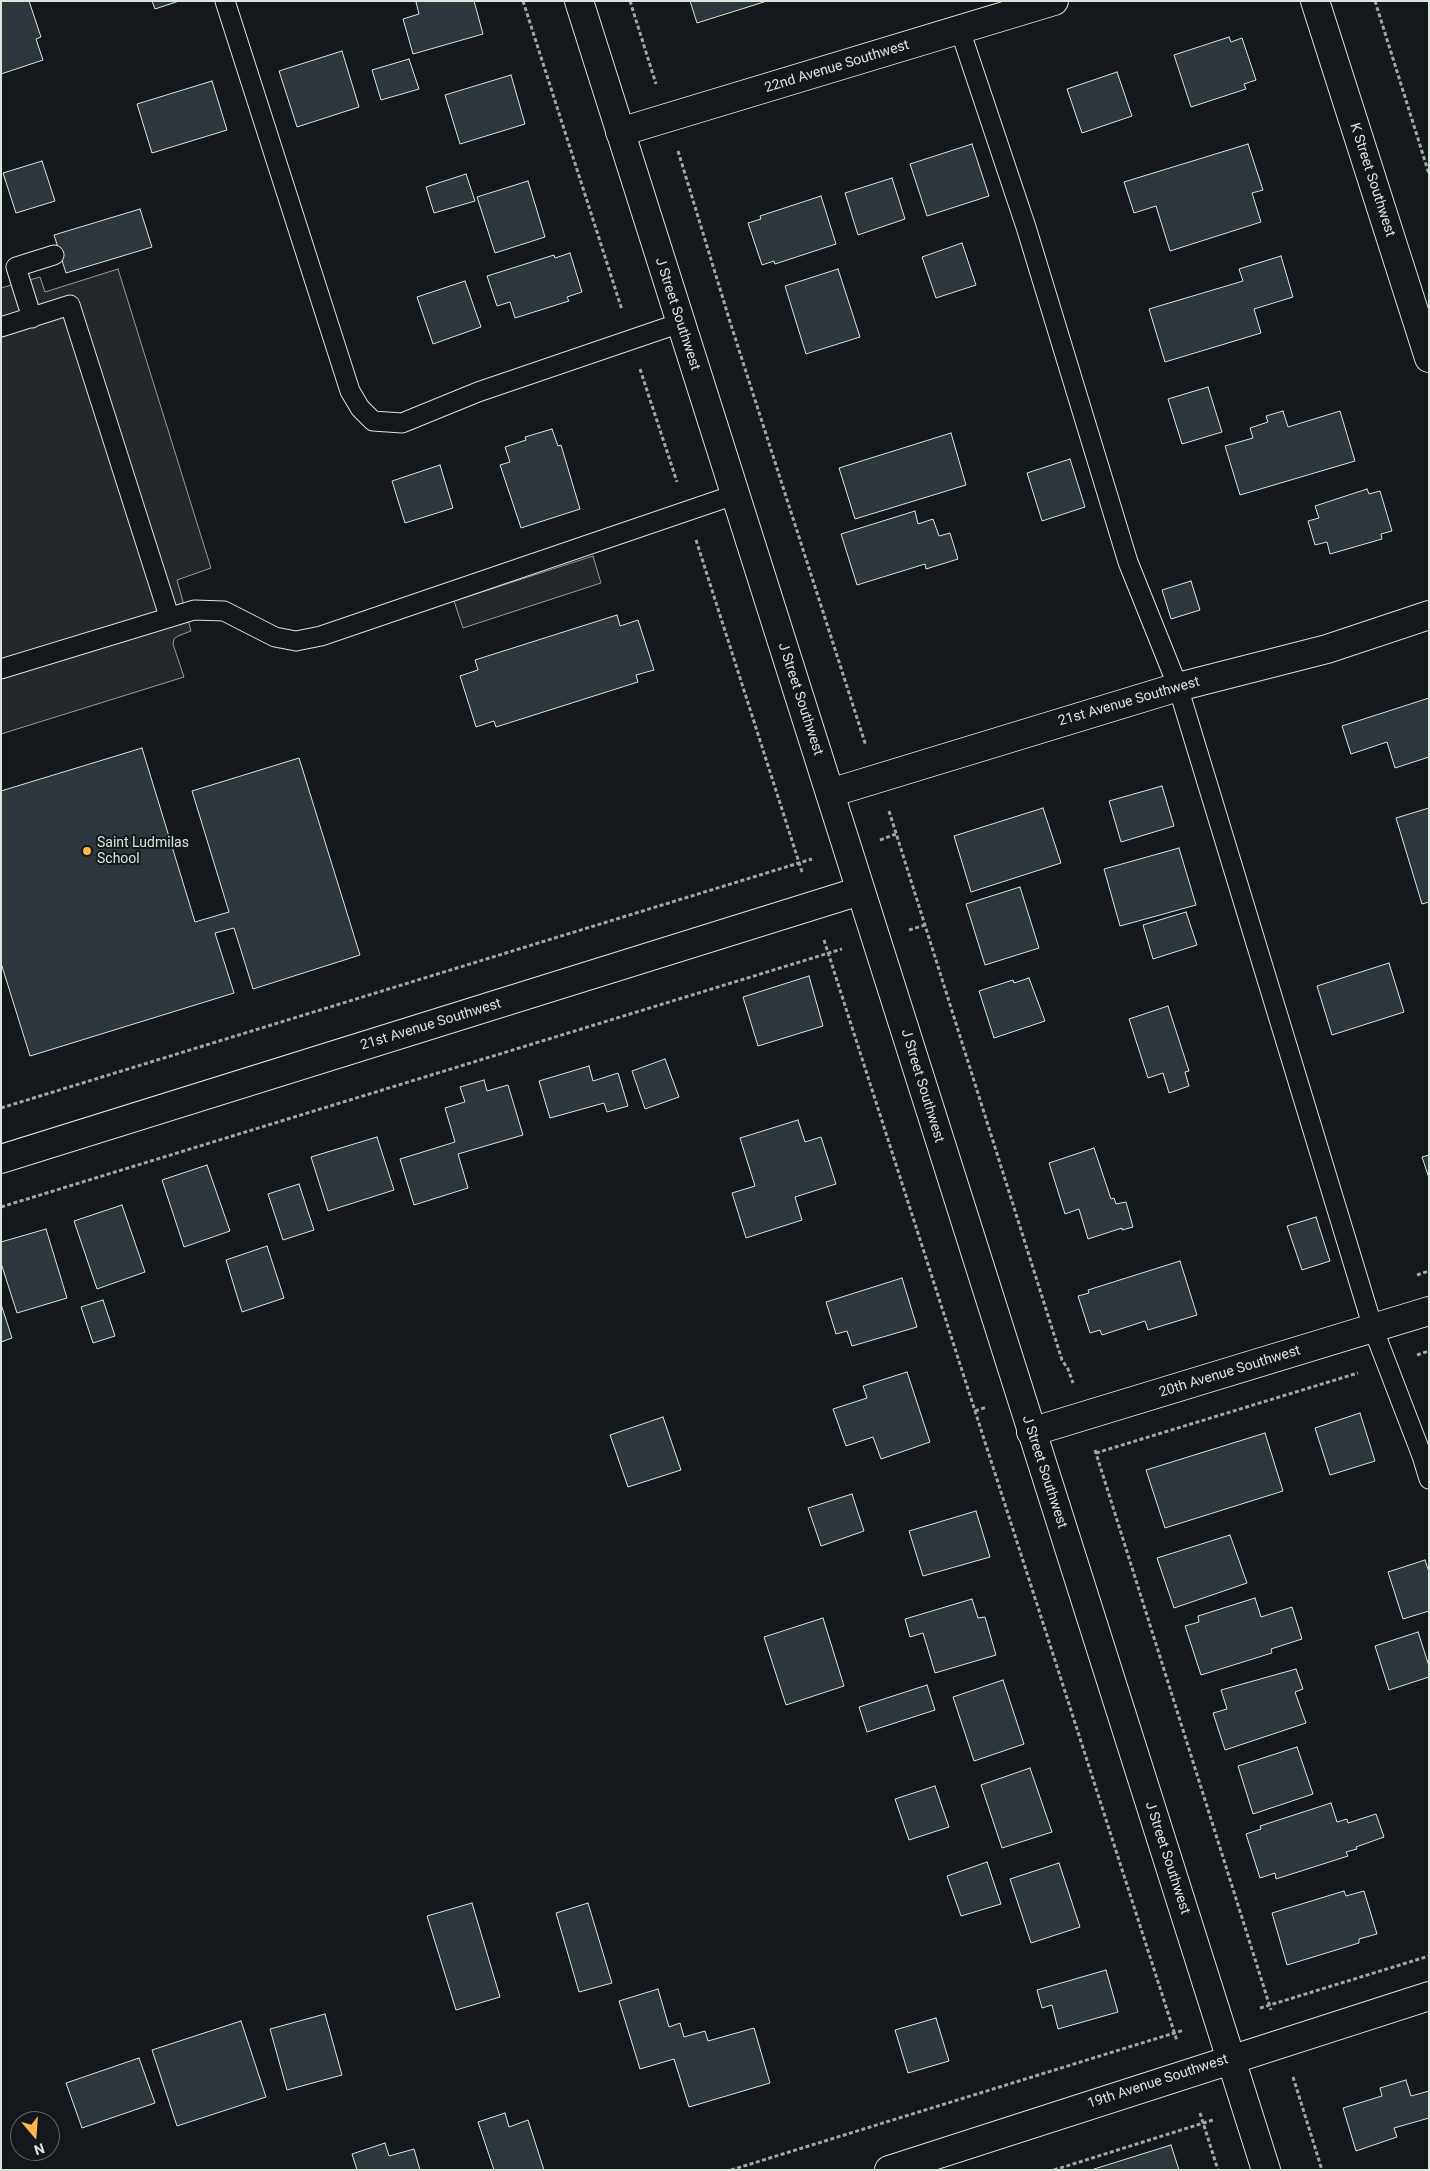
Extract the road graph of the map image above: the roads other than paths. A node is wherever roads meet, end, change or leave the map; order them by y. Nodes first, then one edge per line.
1 (225, 1) edge
2 (579, 1) edge
3 (1054, 1) edge
4 (1315, 1) edge
5 (960, 30) junction
6 (620, 132) junction
7 (54, 255) dead end
8 (32, 318) junction
9 (680, 323) junction
10 (1, 327) edge
11 (1429, 358) edge
12 (734, 494) junction
13 (1429, 615) edge
14 (169, 616) junction
15 (1, 670) edge
16 (1178, 687) junction
17 (830, 793) junction
18 (860, 891) junction
19 (1, 1158) edge
20 (1429, 1311) edge
21 (1373, 1328) junction
22 (1031, 1432) junction
23 (1429, 1479) edge
24 (1429, 1996) edge
25 (1231, 2058) junction
26 (918, 2165) edge
27 (889, 2170) edge
28 (1266, 2170) edge

1 - 9 lane
2 - 6 street, J Street Southwest
3 - 5 street, 22nd Avenue Southwest
4 - 11 street, K Street Southwest
5 - 6 street, 22nd Avenue Southwest
5 - 16 lane
6 - 9 street, J Street Southwest
7 - 8 lane
8 - 10 lane
8 - 14 lane
9 - 12 street, J Street Southwest
12 - 14 lane
12 - 17 street, J Street Southwest
13 - 16 street, 21st Avenue Southwest
14 - 15 lane
16 - 17 street, 21st Avenue Southwest
16 - 21 lane
17 - 18 street, J Street Southwest
18 - 19 street, 21st Avenue Southwest
18 - 22 street, J Street Southwest
20 - 21 street, 20th Avenue Southwest
21 - 22 street, 20th Avenue Southwest
21 - 23 lane
22 - 25 street, J Street Southwest
24 - 25 street, 19th Avenue Southwest
25 - 26 street, 19th Avenue Southwest
25 - 28 street, J Street Southwest
26 - 27 street, 19th Avenue Southwest

